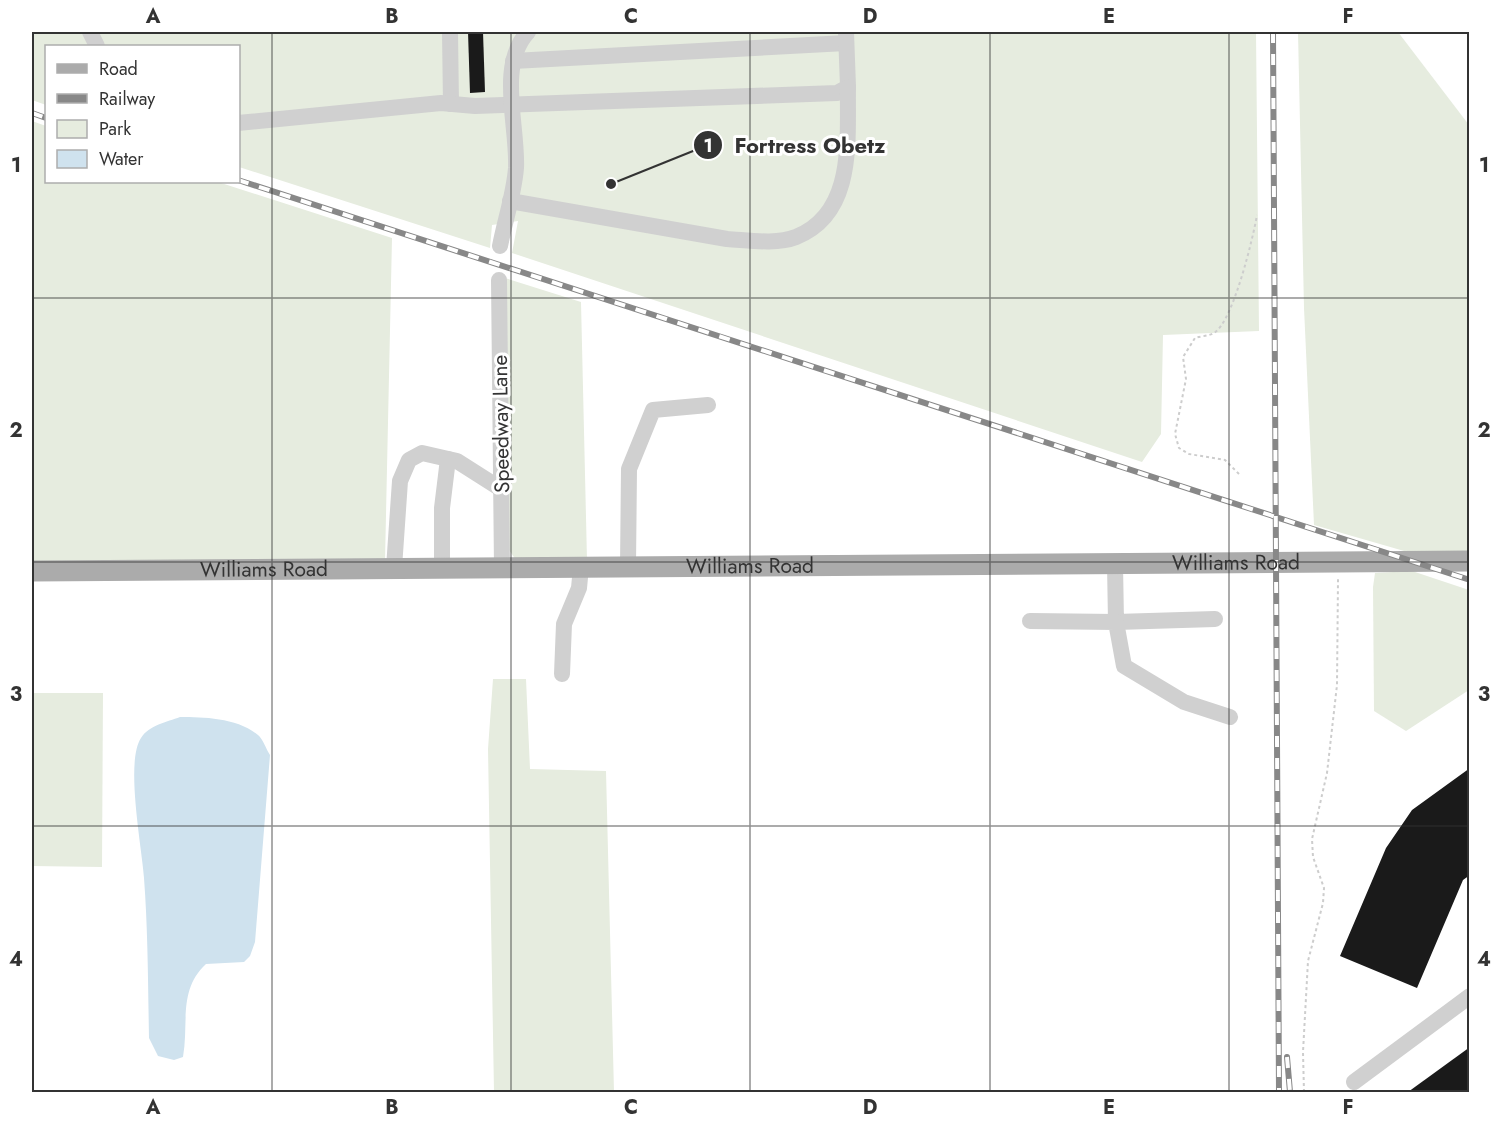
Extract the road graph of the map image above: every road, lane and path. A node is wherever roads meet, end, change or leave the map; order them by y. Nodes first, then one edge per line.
1 (450, 32) edge
2 (528, 32) edge
3 (846, 37) edge
4 (513, 61) junction
5 (848, 87) junction
6 (451, 104) junction
7 (513, 104) junction
8 (240, 123) edge
9 (510, 201) junction
10 (1257, 215) dead end
11 (500, 246) dead end
12 (499, 280) dead end
13 (708, 405) dead end
14 (448, 459) junction
15 (1239, 474) dead end
16 (501, 489) junction
17 (1470, 561) edge
18 (1338, 562) junction
19 (1115, 564) junction
20 (628, 566) junction
21 (581, 567) junction
22 (394, 568) junction
23 (442, 568) junction
24 (502, 568) junction
25 (32, 571) edge
26 (1215, 619) dead end
27 (1030, 621) dead end
28 (1116, 622) junction
29 (562, 674) dead end
30 (1230, 717) dead end
31 (1470, 996) edge
32 (1354, 1082) dead end
33 (1304, 1092) edge

1 - 6 lane
2 - 4 lane
3 - 4 lane
3 - 5 lane
4 - 7 lane
5 - 7 lane
5 - 9 lane
6 - 7 lane
6 - 8 lane
7 - 9 lane
9 - 11 lane
10 - 15 path
12 - 16 lane, Speedway Lane
13 - 20 lane
14 - 16 lane
14 - 22 lane
14 - 23 lane
16 - 24 lane, Speedway Lane
17 - 18 main road, Williams Road
18 - 19 main road, Williams Road
18 - 33 path
19 - 20 main road, Williams Road
19 - 28 lane
20 - 21 main road, Williams Road
21 - 24 main road, Williams Road
21 - 29 lane
22 - 23 main road, Williams Road
22 - 25 main road, Williams Road
23 - 24 main road, Williams Road
26 - 28 lane
27 - 28 lane
28 - 30 lane
31 - 32 lane

